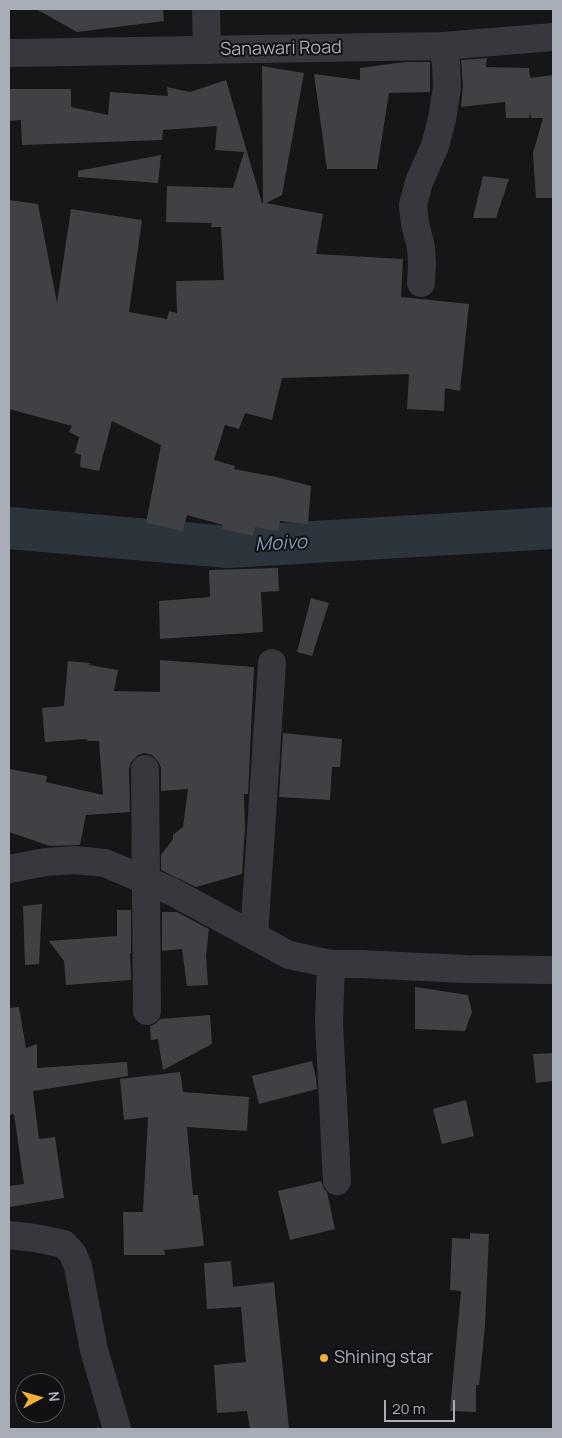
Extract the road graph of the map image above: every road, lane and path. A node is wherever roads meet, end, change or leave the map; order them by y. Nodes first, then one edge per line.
1 (206, 9) edge
2 (553, 37) edge
3 (443, 46) junction
4 (207, 50) junction
5 (9, 53) edge
6 (422, 282) dead end
7 (272, 663) dead end
8 (145, 769) dead end
9 (9, 869) edge
10 (146, 880) junction
11 (254, 936) junction
12 (331, 964) junction
13 (553, 970) edge
14 (147, 1011) dead end
15 (336, 1181) dead end
16 (9, 1235) edge
17 (117, 1429) edge

1 - 4 street
2 - 3 street, Sanawari Road
3 - 4 street, Sanawari Road
3 - 6 street
4 - 5 street, Sanawari Road
7 - 11 street
8 - 10 street
9 - 10 street
10 - 11 street
10 - 14 street
11 - 12 street
12 - 13 street
12 - 15 street
16 - 17 street

